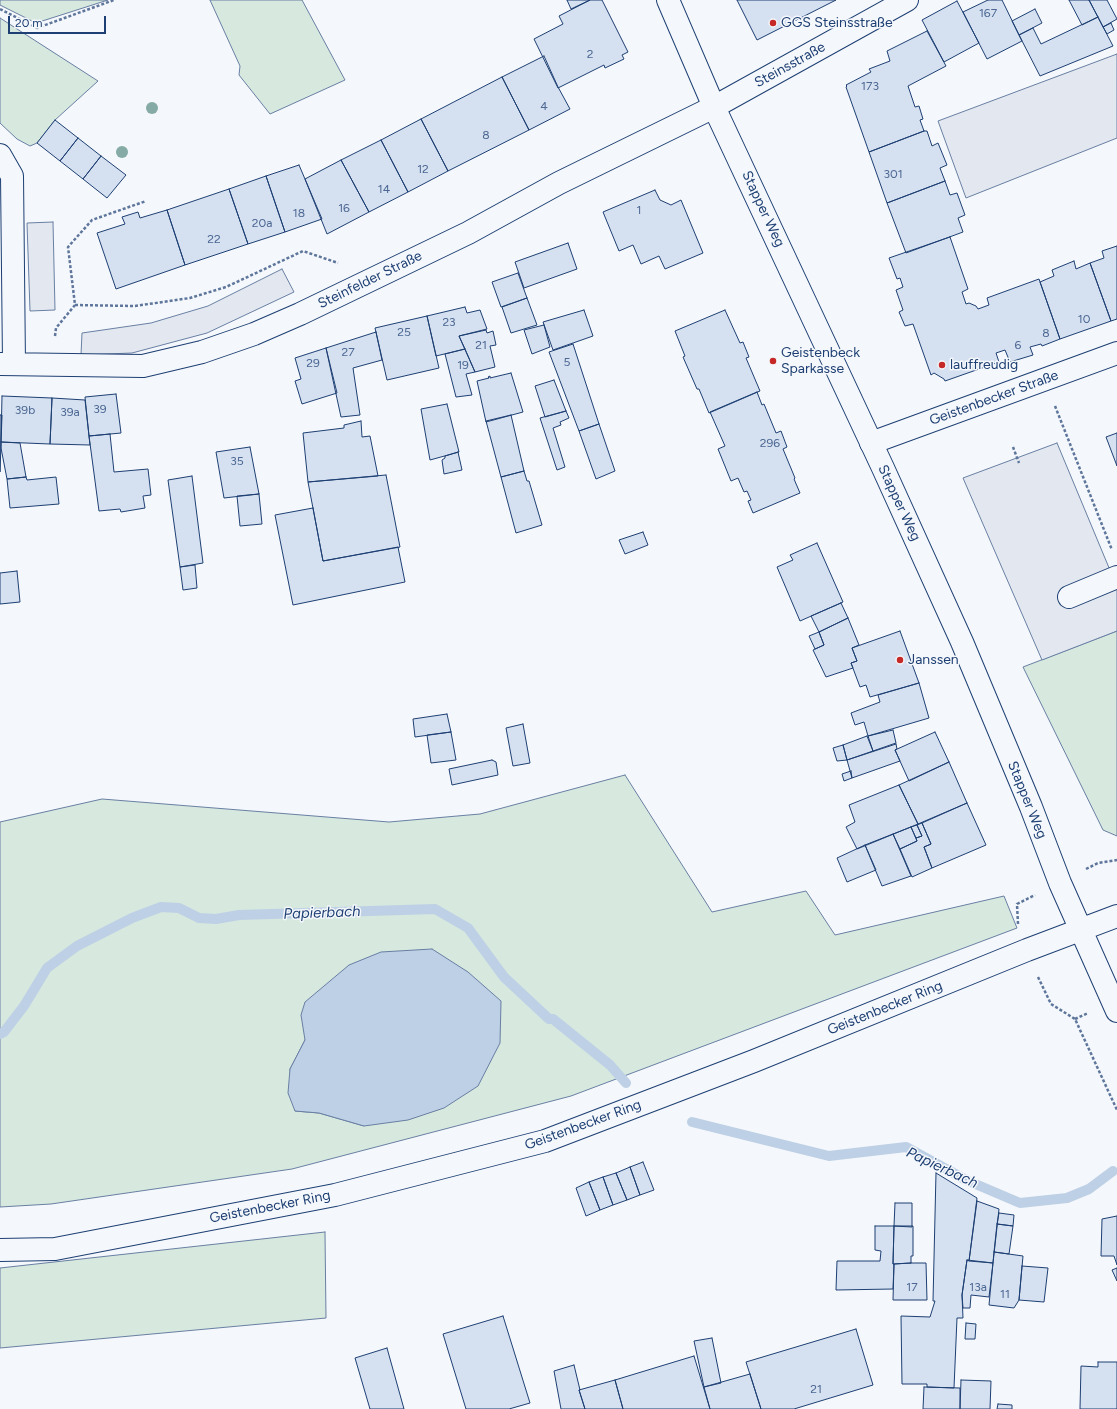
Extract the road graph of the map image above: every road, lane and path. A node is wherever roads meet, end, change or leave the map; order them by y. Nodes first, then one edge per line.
1 (114, 0) edge
2 (668, 0) edge
3 (907, 0) edge
4 (0, 8) edge
5 (714, 107) junction
6 (0, 154) edge
7 (146, 201) dead end
8 (376, 277) junction
9 (75, 305) junction
10 (1117, 353) edge
11 (7, 364) edge
12 (52, 365) junction
13 (1044, 379) junction
14 (871, 443) junction
15 (1013, 447) dead end
16 (1019, 463) dead end
17 (1114, 555) dead end
18 (1117, 578) edge
19 (1068, 598) dead end
20 (1117, 860) edge
21 (1098, 863) dead end
22 (1117, 916) edge
23 (1080, 929) junction
24 (1027, 950) junction
25 (1117, 1011) edge
26 (1117, 1110) edge
27 (0, 1250) edge

1 - 4 path
2 - 5 main road, Stapper Weg
3 - 5 main road, Steinsstraße
5 - 8 main road, Steinfelder Straße
5 - 14 main road, Stapper Weg
6 - 11 main road
7 - 9 path
8 - 9 path
8 - 12 main road, Steinfelder Straße
9 - 12 path
10 - 13 main road, Geistenbecker Straße
11 - 12 main road, Steinfelder Straße
13 - 14 main road, Geistenbecker Straße
13 - 17 path
14 - 23 main road, Stapper Weg
15 - 16 path
18 - 19 main road
20 - 21 path
22 - 23 main road, Geistenbecker Ring
23 - 24 main road, Geistenbecker Ring
23 - 25 main road, Stapper Weg
24 - 26 path
24 - 27 main road, Geistenbecker Ring

